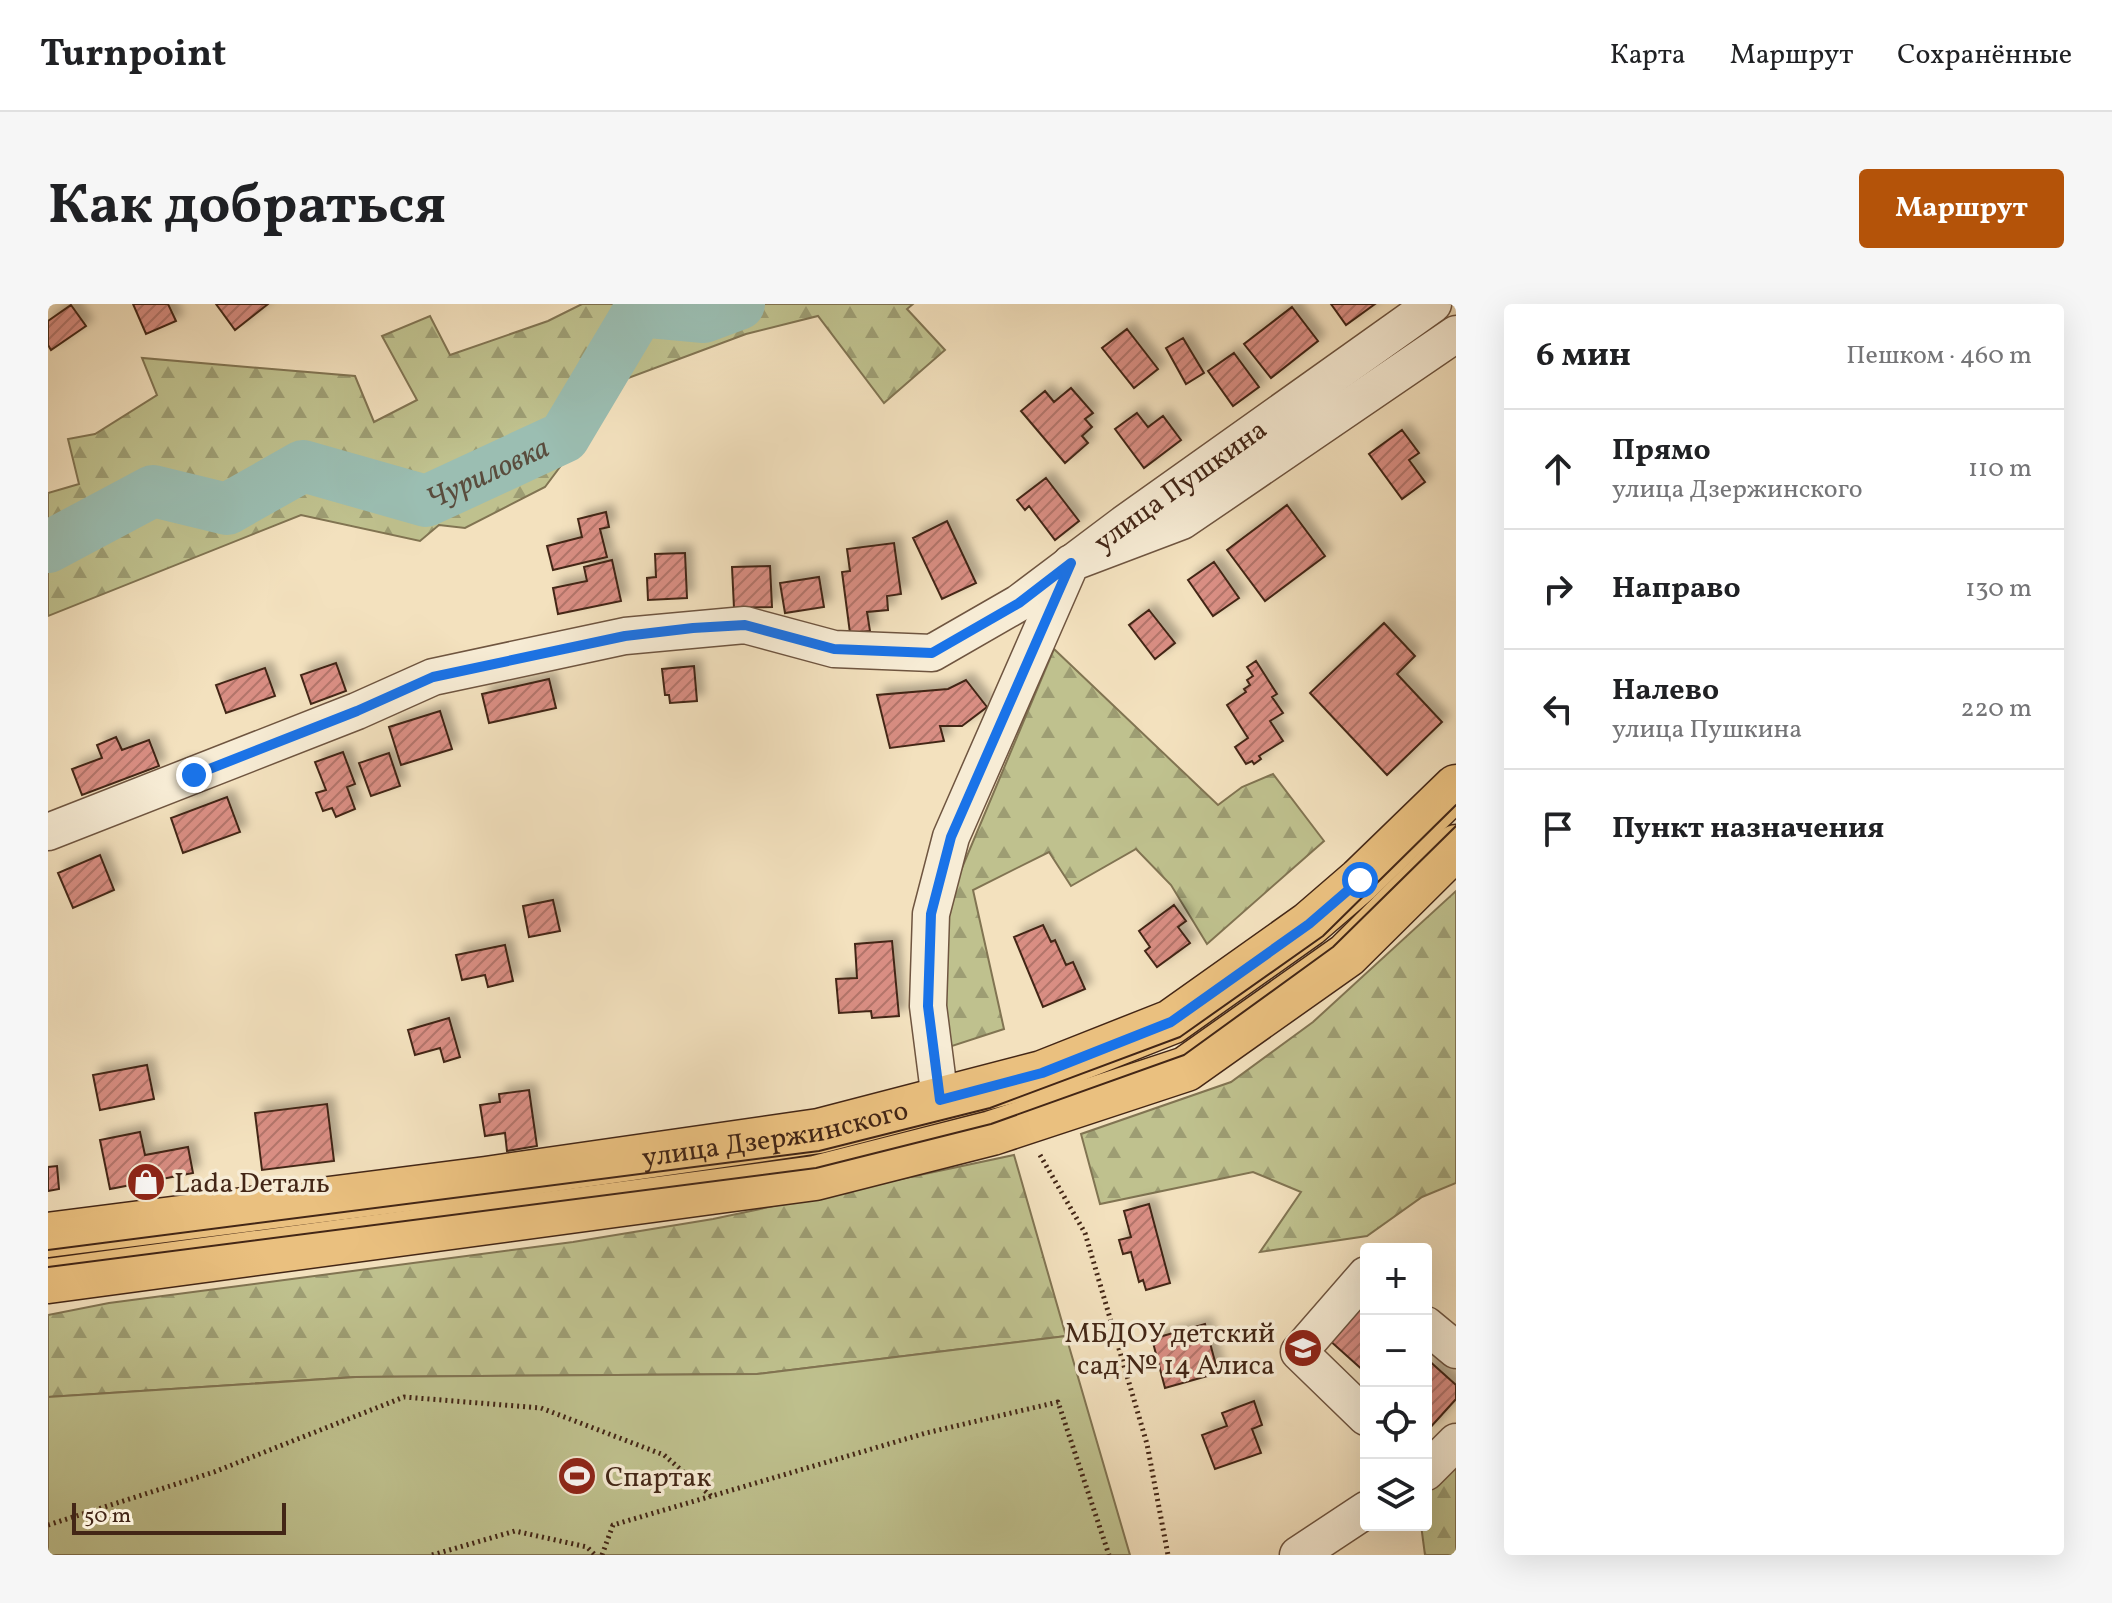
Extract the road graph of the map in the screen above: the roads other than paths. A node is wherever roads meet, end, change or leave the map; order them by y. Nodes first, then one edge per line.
1 (1433, 304) edge
2 (1456, 334) edge
3 (1071, 563) junction
4 (1456, 787) edge
5 (48, 832) edge
6 (1456, 847) edge
7 (940, 1100) junction
8 (48, 1235) edge
9 (48, 1281) edge
10 (1360, 1282) edge
11 (1432, 1330) edge
12 (1456, 1350) edge
13 (1360, 1411) edge
14 (1456, 1442) edge
15 (1432, 1466) edge
16 (1360, 1514) edge
17 (1298, 1555) edge

1 - 3 street, улица Пушкина
2 - 3 street
3 - 5 street, улица Пушкина
3 - 7 street
4 - 7 main road, улица Дзержинского
6 - 9 main road, улица Дзержинского
7 - 8 main road, улица Дзержинского
10 - 13 street
11 - 12 street
14 - 15 street
16 - 17 street

